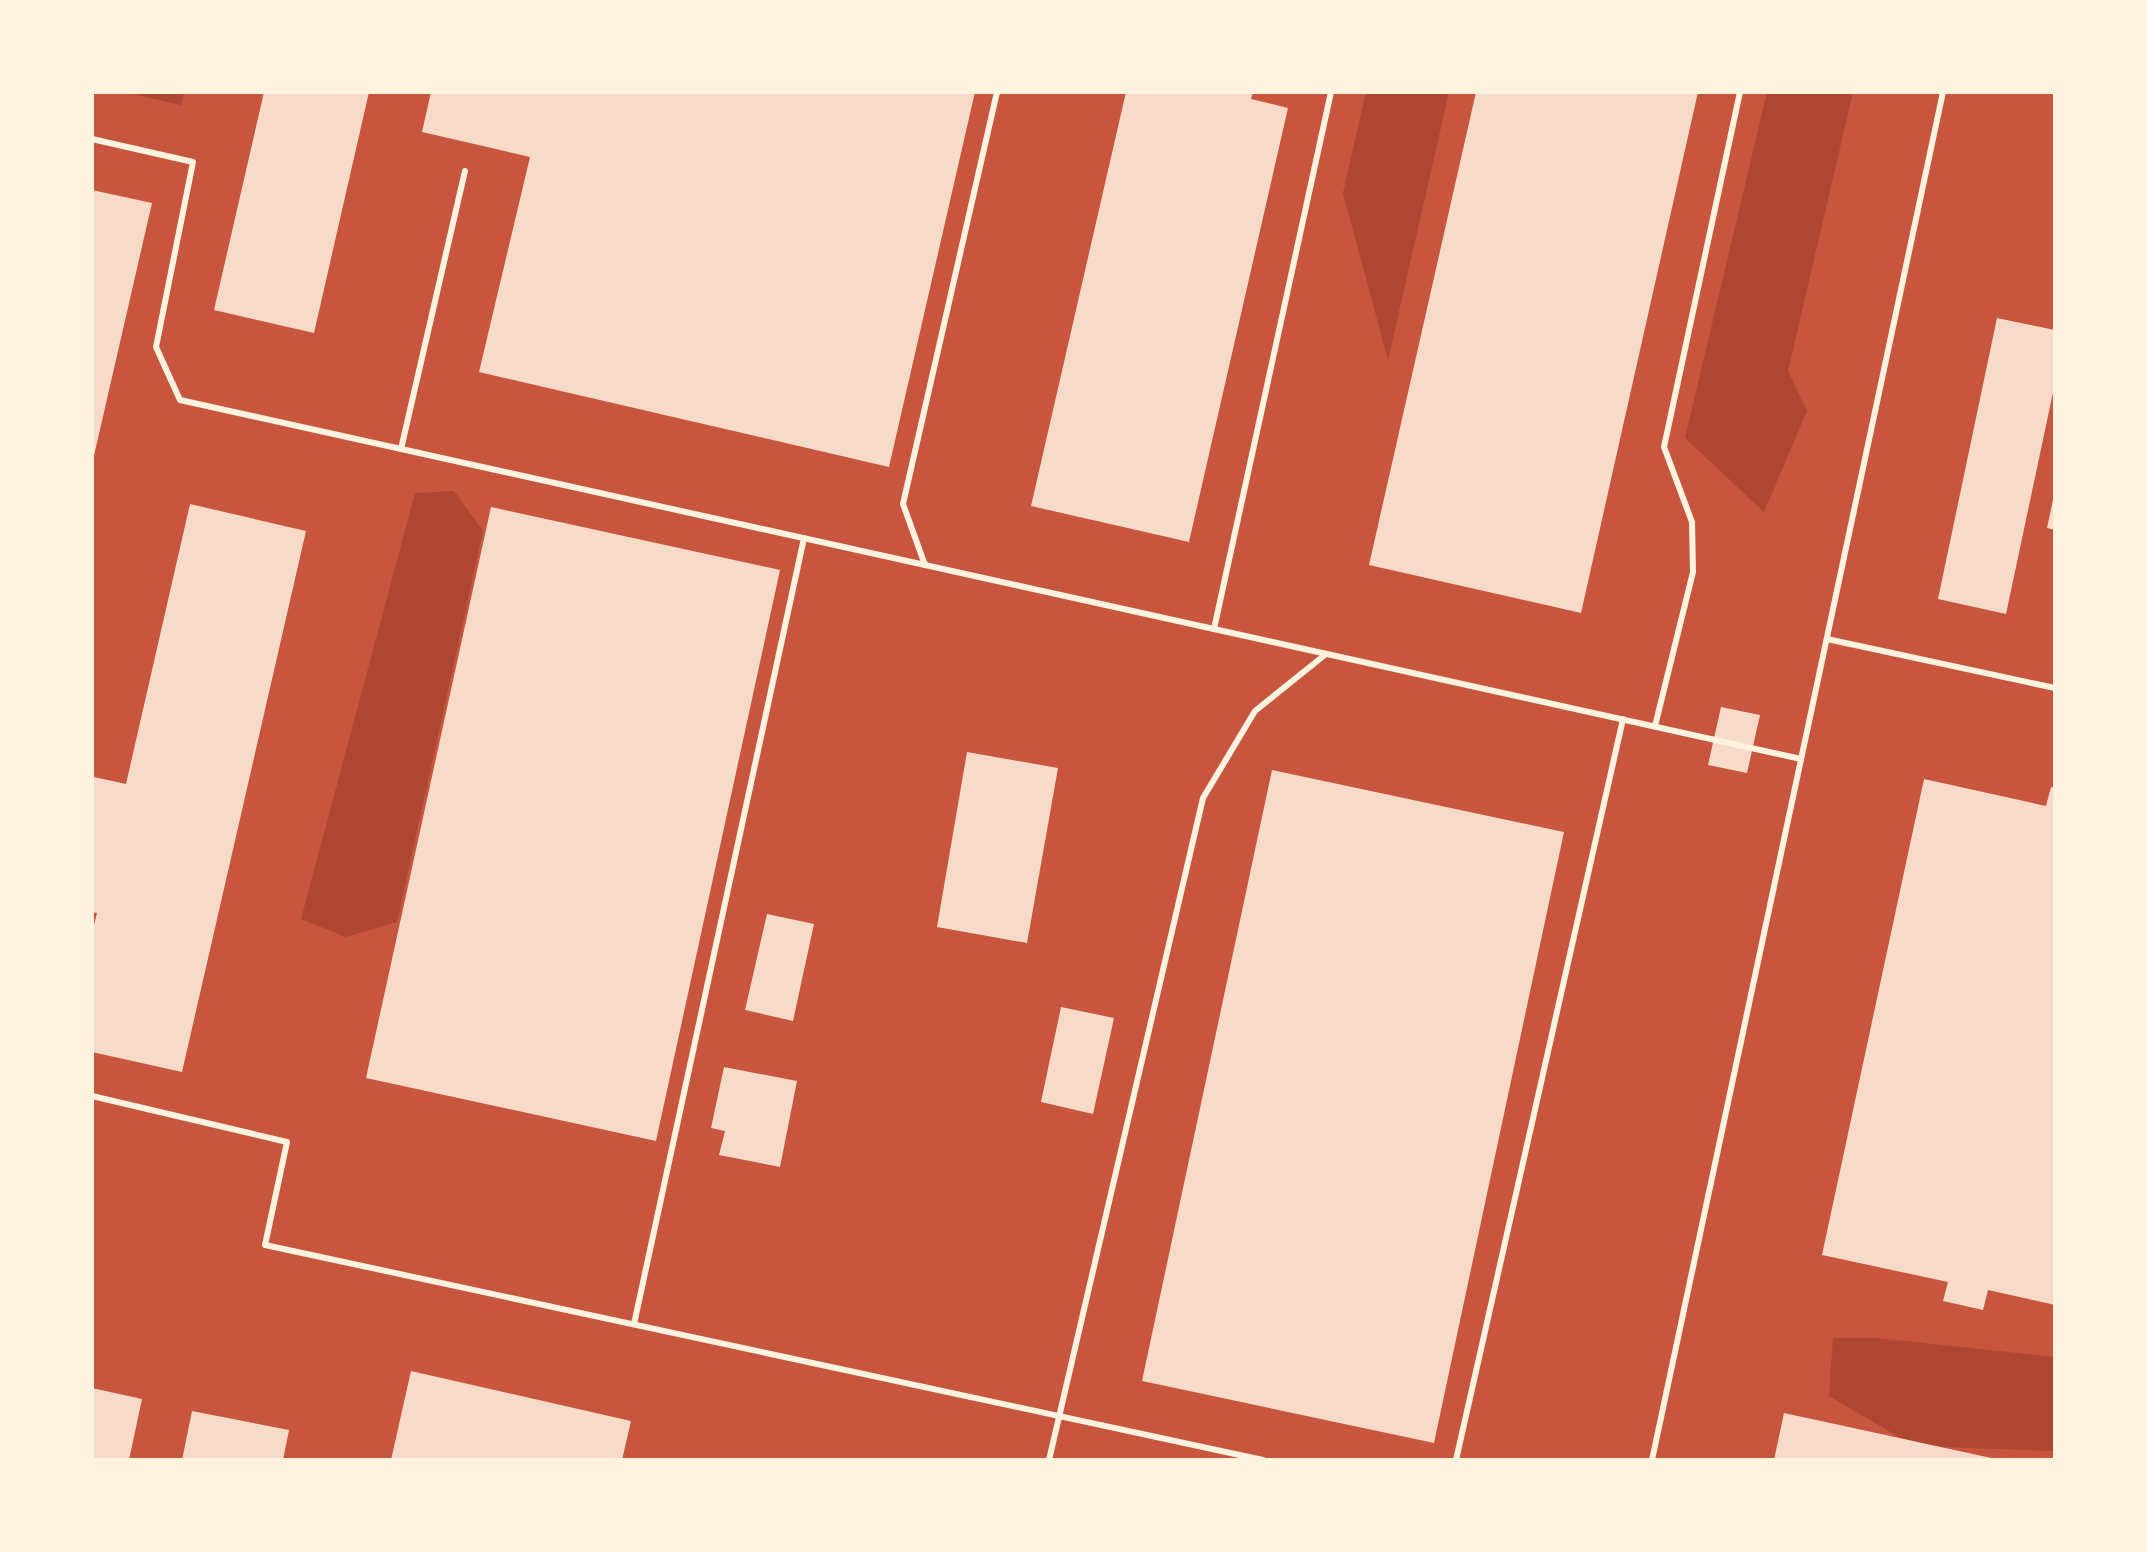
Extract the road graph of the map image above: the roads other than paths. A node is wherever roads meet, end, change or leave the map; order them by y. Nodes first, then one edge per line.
1 (997, 92) edge
2 (1331, 92) edge
3 (1740, 92) edge
4 (1943, 92) edge
5 (92, 139) edge
6 (465, 171) dead end
7 (401, 449) junction
8 (804, 538) junction
9 (925, 565) junction
10 (1214, 629) junction
11 (1827, 639) junction
12 (1326, 654) junction
13 (2055, 688) edge
14 (1623, 719) junction
15 (1655, 726) junction
16 (1801, 759) junction
17 (92, 1096) edge
18 (634, 1324) junction
19 (1059, 1416) junction
20 (1049, 1460) edge
21 (1263, 1460) edge
22 (1456, 1460) edge
23 (1652, 1460) edge

1 - 9 lane
2 - 10 lane
3 - 15 lane
4 - 11 lane
5 - 7 lane
6 - 7 lane
7 - 8 lane
8 - 9 lane
8 - 18 lane
9 - 10 lane
10 - 12 lane
11 - 13 lane
11 - 16 lane
12 - 14 lane
12 - 19 lane
14 - 15 lane
14 - 22 lane
15 - 16 lane
16 - 23 lane
17 - 18 lane
18 - 19 lane
19 - 20 lane
19 - 21 lane

